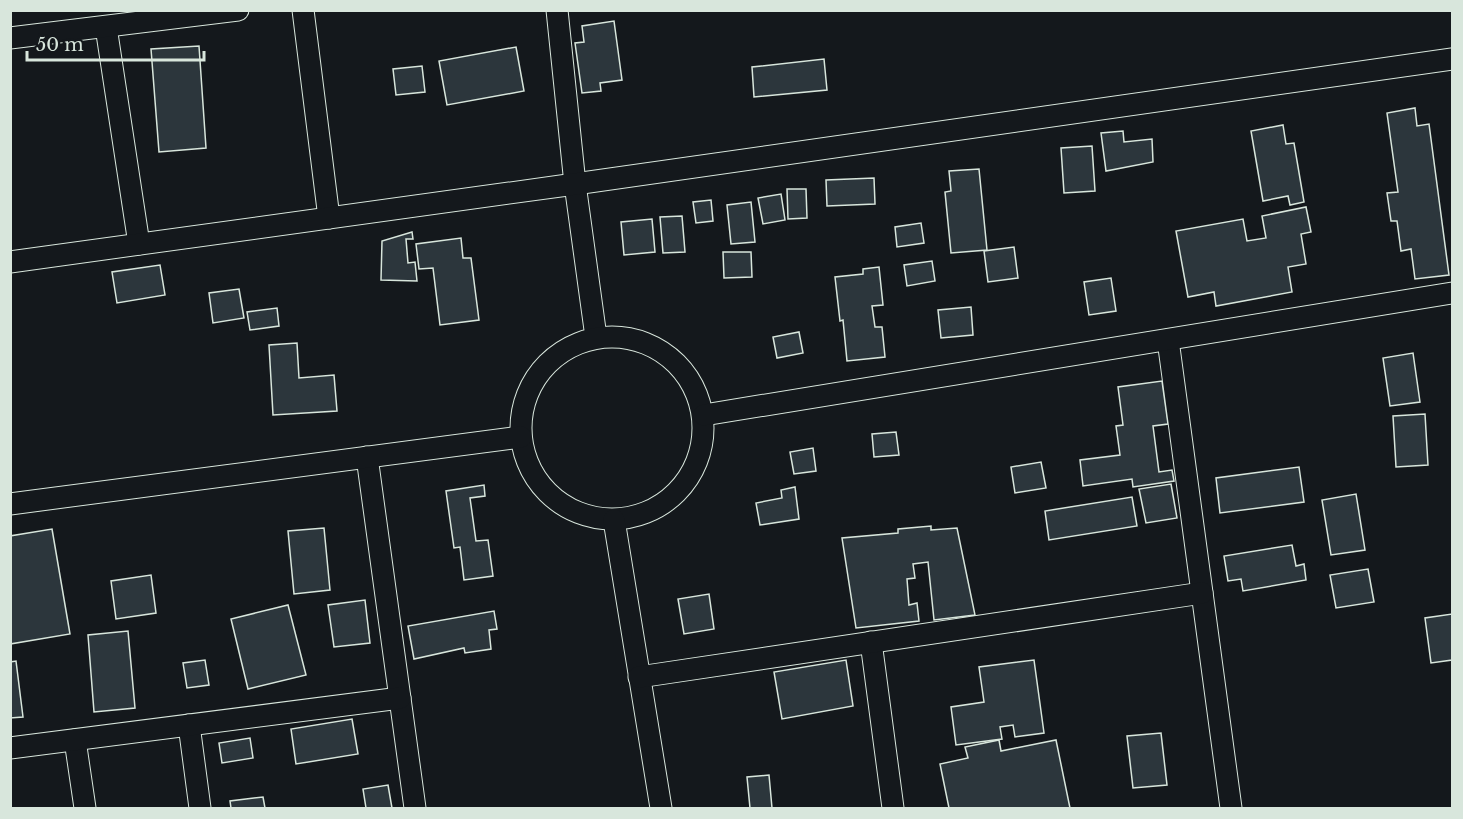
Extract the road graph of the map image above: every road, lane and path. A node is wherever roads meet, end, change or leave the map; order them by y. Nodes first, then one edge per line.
1 (238, 10) edge
2 (303, 10) edge
3 (558, 10) edge
4 (106, 27) junction
5 (10, 38) edge
6 (1452, 59) edge
7 (575, 184) junction
8 (329, 218) junction
9 (139, 244) junction
10 (10, 262) edge
11 (1452, 293) edge
12 (596, 337) junction
13 (1168, 340) junction
14 (704, 415) junction
15 (521, 437) junction
16 (367, 457) junction
17 (10, 504) edge
18 (614, 520) junction
19 (1202, 592) junction
20 (871, 642) junction
21 (639, 677) junction
22 (400, 698) junction
23 (189, 725) junction
24 (75, 740) junction
25 (10, 748) edge
26 (85, 808) edge
27 (200, 808) edge
28 (415, 808) edge
29 (661, 808) edge
30 (893, 808) edge
31 (1231, 808) edge

1 - 4 street
2 - 8 street
3 - 7 street
4 - 5 street
4 - 9 street
6 - 7 street
7 - 8 street
7 - 12 street
8 - 9 street
9 - 10 street
11 - 13 street
12 - 14 street
12 - 15 street
13 - 14 street
13 - 19 street
14 - 18 street
15 - 16 street
15 - 18 street
16 - 17 street
16 - 22 street
18 - 21 street
19 - 20 street
19 - 31 street
20 - 21 street
20 - 30 street
21 - 29 street
22 - 23 street
22 - 28 street
23 - 24 street
23 - 27 street
24 - 25 street
24 - 26 street

